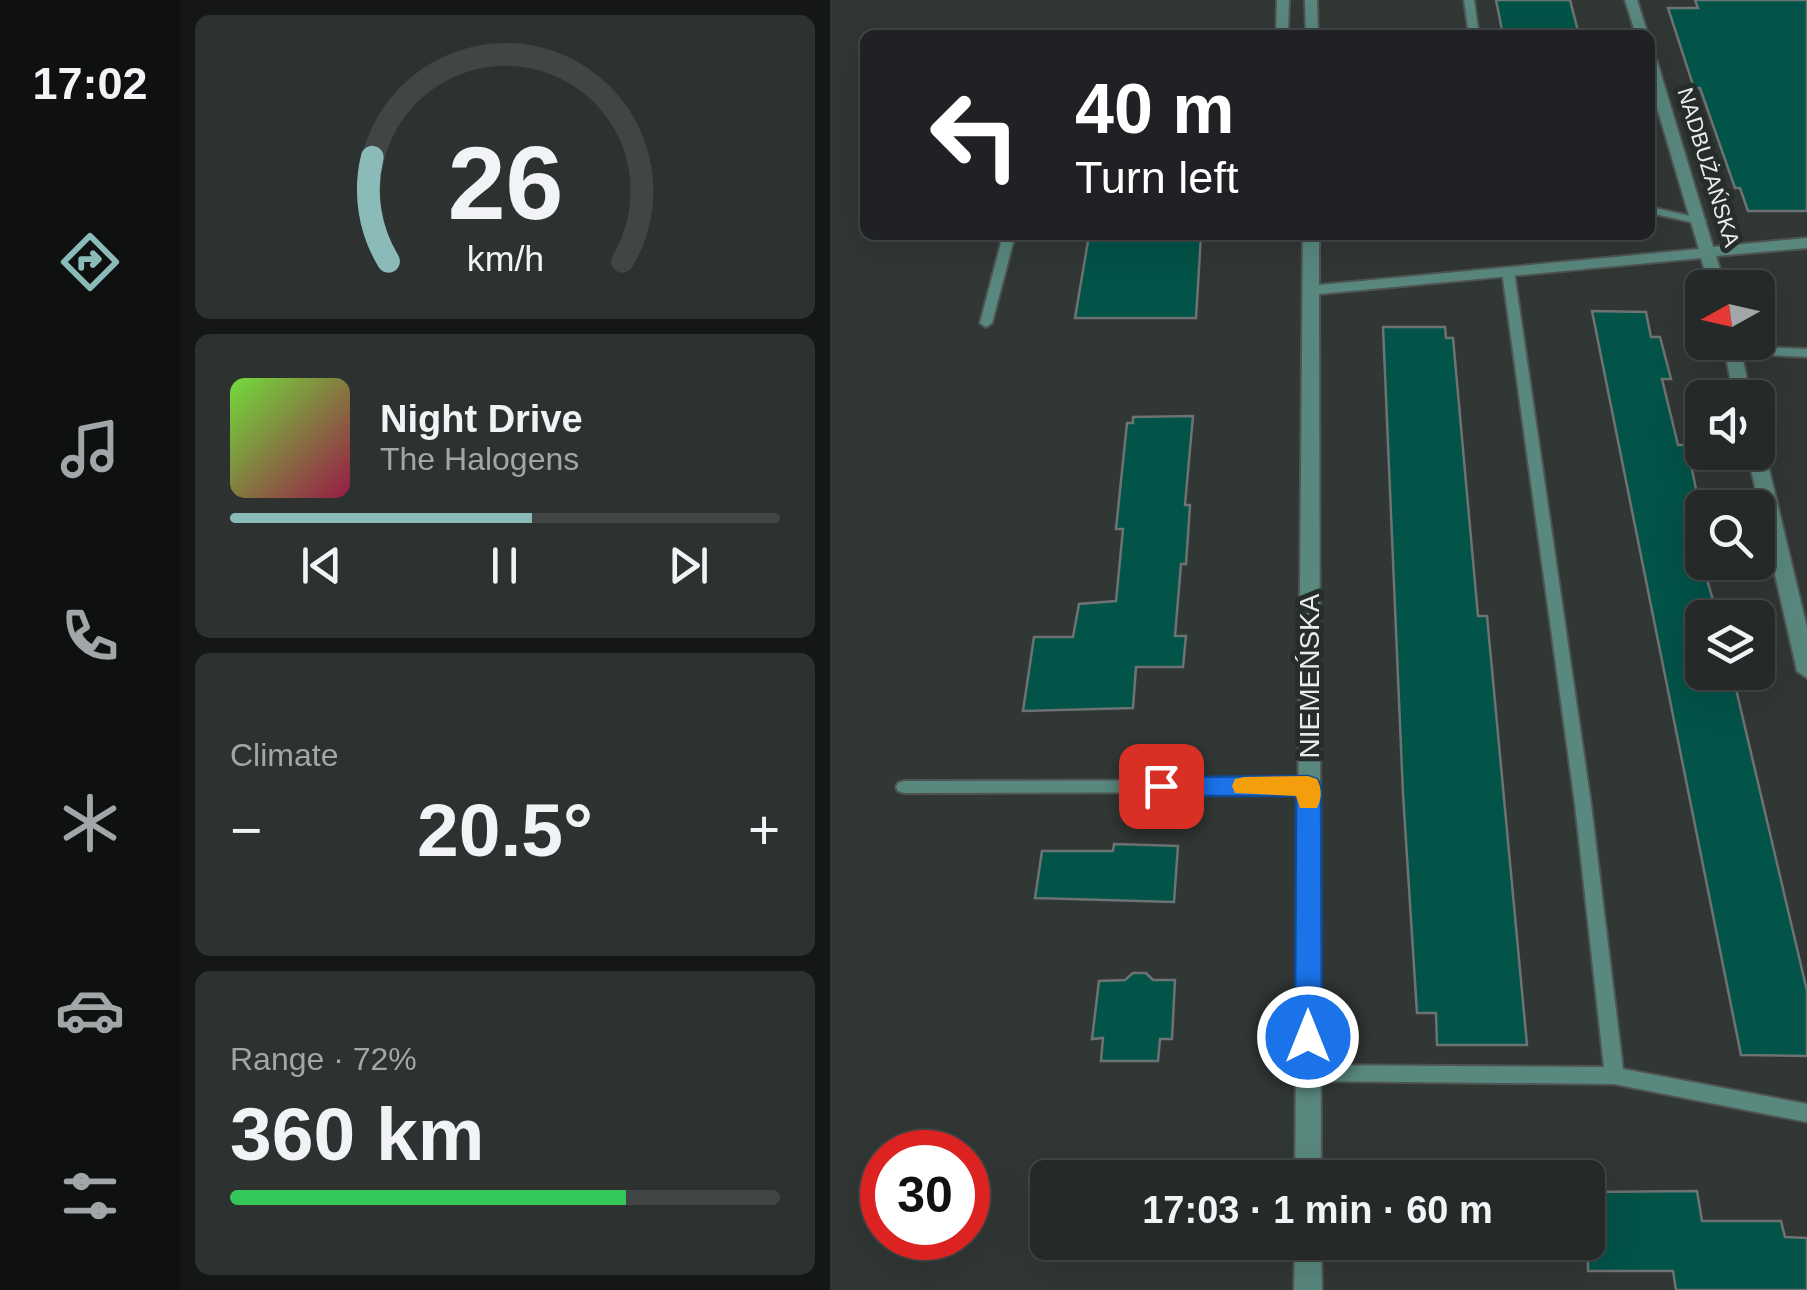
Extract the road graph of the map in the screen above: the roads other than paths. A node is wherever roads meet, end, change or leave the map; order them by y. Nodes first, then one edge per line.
1 (1282, 0) edge
2 (1311, 0) edge
3 (1469, 0) edge
4 (1631, 0) edge
5 (1282, 30) edge
6 (1312, 30) edge
7 (1473, 30) edge
8 (1640, 30) edge
9 (1655, 78) edge
10 (1655, 211) edge
11 (1700, 221) junction
12 (1008, 240) edge
13 (1312, 240) edge
14 (1807, 243) edge
15 (1710, 252) junction
16 (1714, 270) edge
17 (1508, 271) junction
18 (1311, 290) junction
19 (986, 323) dead end
20 (1775, 350) edge
21 (1807, 353) edge
22 (1760, 470) edge
23 (1807, 671) edge
24 (1308, 786) junction
25 (904, 788) dead end
26 (1309, 1073) junction
27 (1614, 1076) junction
28 (1807, 1114) edge
29 (1308, 1160) edge
30 (1308, 1260) edge
31 (1308, 1290) edge

1 - 5 street
2 - 6 street
3 - 7 lane
4 - 8 street
9 - 11 street, NADBUŻAŃSKA
10 - 11 lane
11 - 15 street, NADBUŻAŃSKA
12 - 19 lane
13 - 18 street, NIEMEŃSKA
14 - 15 street
15 - 16 street, NADBUŻAŃSKA
15 - 17 street
17 - 18 street
17 - 27 lane
18 - 24 street, NIEMEŃSKA
20 - 21 lane
22 - 23 street
24 - 25 lane
24 - 26 street, NIEMEŃSKA
26 - 27 lane
26 - 29 street, NIEMEŃSKA
27 - 28 lane
30 - 31 street

